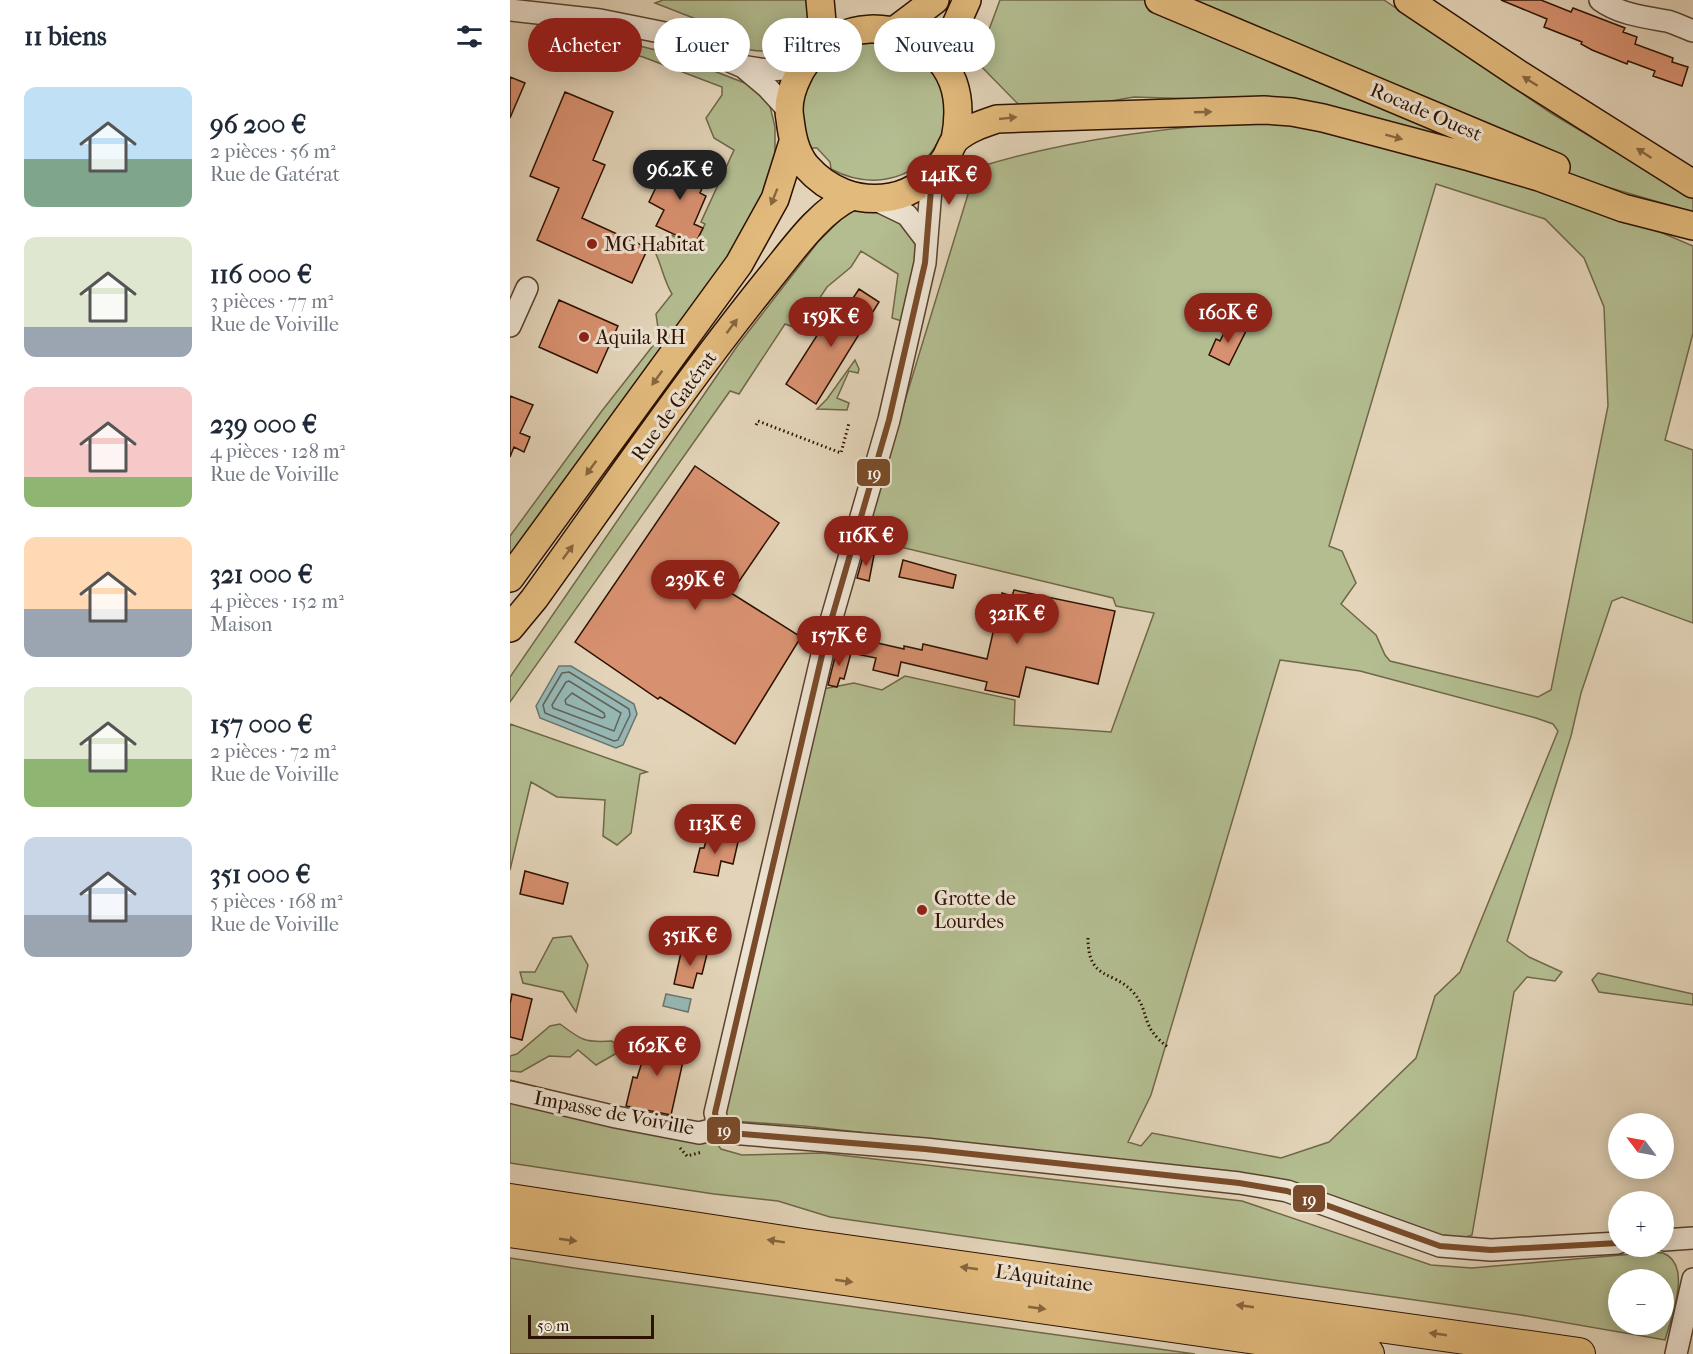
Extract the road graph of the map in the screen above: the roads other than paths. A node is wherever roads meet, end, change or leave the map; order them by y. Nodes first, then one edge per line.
1 (820, 0) edge
2 (934, 0) edge
3 (967, 0) edge
4 (1159, 0) edge
5 (1408, 0) edge
6 (1600, 0) edge
7 (510, 10) edge
8 (822, 18) edge
9 (911, 18) edge
10 (959, 18) edge
11 (654, 31) edge
12 (1693, 31) edge
13 (748, 72) edge
14 (800, 72) edge
15 (947, 72) edge
16 (788, 110) junction
17 (955, 140) junction
18 (793, 142) junction
19 (942, 165) junction
20 (1693, 184) edge
21 (863, 198) junction
22 (1693, 225) edge
23 (926, 240) junction
24 (527, 288) dead end
25 (510, 326) edge
26 (510, 578) edge
27 (534, 599) junction
28 (510, 628) edge
29 (510, 639) edge
30 (510, 1092) edge
31 (725, 1130) junction
32 (510, 1200) edge
33 (510, 1231) edge
34 (1693, 1238) edge
35 (1674, 1239) edge
36 (1608, 1244) edge
37 (1693, 1279) edge
38 (1368, 1354) edge
39 (1579, 1354) edge
40 (1676, 1354) edge

1 - 8 main road
2 - 9 main road
3 - 10 main road
4 - 22 main road, Rocade Ouest
20 -> 5 main road
6 - 12 street
7 - 11 street
13 - 16 street
14 - 16 main road
15 - 17 main road
16 - 18 main road
17 - 19 main road
17 -> 22 main road
18 - 21 main road
18 -> 26 main road, Rue de Gatérat
19 - 21 main road
19 - 23 street
21 - 23 street
27 -> 21 main road, Rue de Gatérat
23 - 31 street
24 - 25 street
27 - 28 main road, Rue de Gatérat
27 - 29 main road
30 - 31 street, Impasse de Voiville
31 - 36 street, Impasse de Voiville
39 -> 32 highway, L'Aquitaine
33 -> 38 highway, L'Aquitaine
34 - 35 street
37 - 40 street

